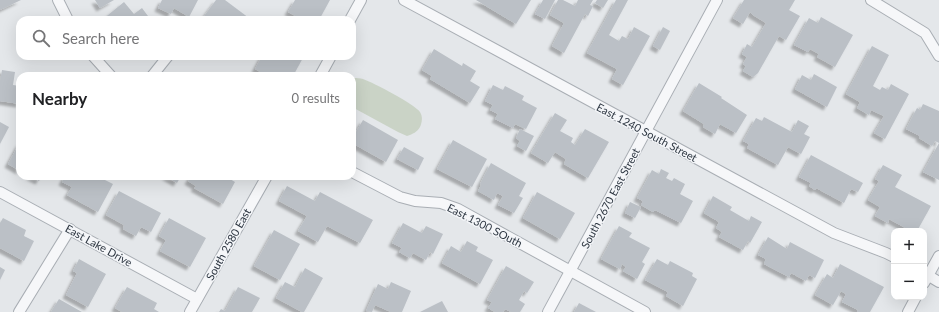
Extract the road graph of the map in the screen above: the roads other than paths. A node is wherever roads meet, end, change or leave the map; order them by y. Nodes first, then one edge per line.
1 (58, 0) edge
2 (361, 0) edge
3 (404, 0) edge
4 (717, 0) edge
5 (871, 0) edge
6 (63, 16) edge
7 (352, 16) edge
8 (939, 56) edge
9 (97, 60) edge
10 (165, 60) edge
11 (329, 60) edge
12 (107, 72) edge
13 (155, 72) edge
14 (322, 72) edge
15 (646, 131) junction
16 (356, 174) edge
17 (265, 180) edge
18 (0, 192) edge
19 (70, 229) junction
20 (891, 256) edge
21 (939, 256) edge
22 (571, 270) junction
23 (927, 275) edge
24 (927, 279) edge
25 (939, 282) edge
26 (197, 299) junction
27 (914, 300) edge
28 (18, 312) edge
29 (190, 312) edge
30 (548, 312) edge
31 (645, 312) edge
32 (908, 312) edge

1 - 6 street
2 - 7 street
3 - 15 street, East 1240 South Street
4 - 15 street, South 2670 East Street
5 - 8 street
9 - 12 street
10 - 13 street
11 - 14 street
15 - 20 street, East 1240 South Street
15 - 22 street, South 2670 East Street
16 - 22 street, East 1300 SOuth
17 - 26 street, South 2580 East
18 - 19 street, East Lake Drive
19 - 26 street, East Lake Drive
19 - 28 street
21 - 23 street
22 - 30 street, South 2670 East Street
22 - 31 street, East 1300 SOuth
24 - 25 street
26 - 29 street, South 2580 East
27 - 32 street

